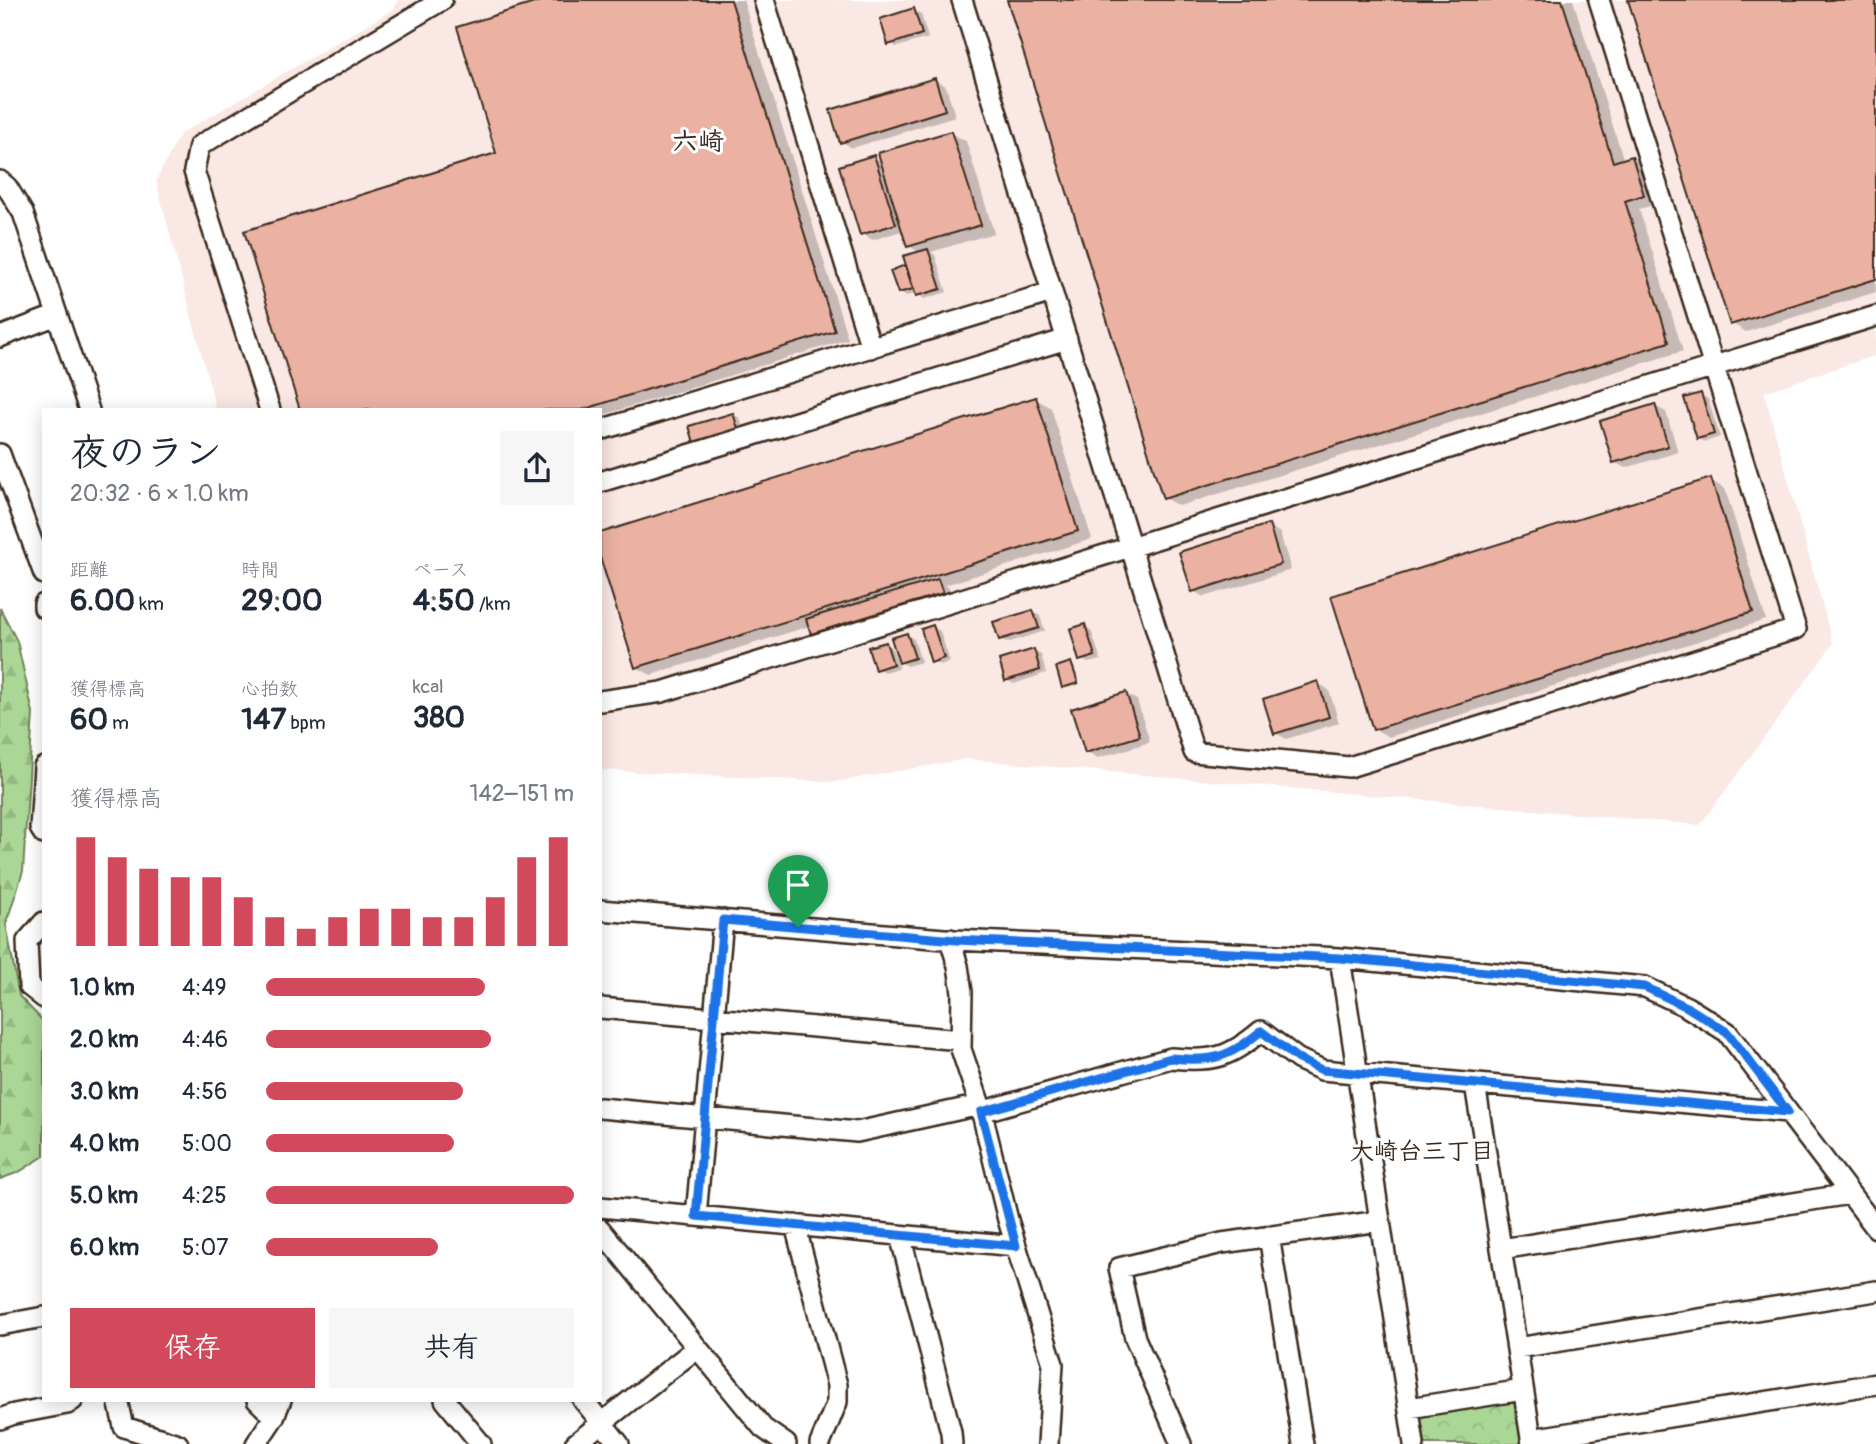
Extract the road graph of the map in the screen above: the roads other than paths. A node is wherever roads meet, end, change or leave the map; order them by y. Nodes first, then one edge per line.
1 (442, 0) edge
2 (764, 0) edge
3 (962, 0) edge
4 (1599, 0) edge
5 (0, 181) edge
6 (1052, 292) junction
7 (57, 316) junction
8 (1876, 316) edge
9 (0, 337) edge
10 (1067, 339) junction
11 (871, 348) junction
12 (1714, 366) junction
13 (88, 408) edge
14 (269, 408) edge
15 (602, 429) edge
16 (0, 454) edge
17 (602, 481) edge
18 (1131, 547) junction
19 (42, 569) edge
20 (602, 701) edge
21 (42, 798) edge
22 (42, 831) edge
23 (602, 910) edge
24 (723, 920) junction
25 (42, 924) edge
26 (950, 939) junction
27 (1340, 958) junction
28 (42, 996) edge
29 (602, 1008) edge
30 (714, 1018) junction
31 (961, 1040) junction
32 (1358, 1073) junction
33 (1475, 1084) junction
34 (602, 1108) edge
35 (981, 1108) junction
36 (1788, 1112) junction
37 (705, 1118) junction
38 (1850, 1194) junction
39 (602, 1207) edge
40 (696, 1216) junction
41 (1380, 1220) junction
42 (795, 1225) junction
43 (1876, 1228) edge
44 (602, 1231) edge
45 (900, 1235) junction
46 (1269, 1236) junction
47 (1016, 1246) junction
48 (1501, 1249) junction
49 (1876, 1291) edge
50 (42, 1317) edge
51 (0, 1325) edge
52 (697, 1348) junction
53 (1517, 1348) junction
54 (1876, 1384) edge
55 (1523, 1390) junction
56 (70, 1402) edge
57 (118, 1402) edge
58 (262, 1402) edge
59 (447, 1402) edge
60 (585, 1402) edge
61 (1409, 1408) junction
62 (278, 1409) edge
63 (0, 1419) edge
64 (602, 1423) junction
65 (1532, 1441) edge
66 (178, 1444) edge
67 (256, 1444) edge
68 (481, 1444) edge
69 (575, 1444) edge
70 (620, 1444) edge
71 (786, 1444) edge
72 (820, 1444) edge
73 (952, 1444) edge
74 (1048, 1444) edge
75 (1181, 1444) edge
76 (1303, 1444) edge
77 (1414, 1444) edge

1 - 14 street
2 - 11 street
3 - 6 street
4 - 12 street
5 - 7 street
6 - 10 street
6 - 11 street
7 - 9 street
7 - 13 street
8 - 12 street
10 - 17 street
10 - 18 street
11 - 15 street
12 - 18 street
12 - 18 street
16 - 19 street
18 - 20 street
21 - 22 street
23 - 24 street
24 - 26 street
24 - 30 street
25 - 28 street
26 - 27 street
26 - 31 street
27 - 32 street
27 - 36 street
29 - 30 street
30 - 31 street
30 - 37 street
31 - 35 street
32 - 33 street
32 - 35 street
32 - 41 street
33 - 36 street
33 - 48 street
34 - 37 street
35 - 37 street
35 - 47 street
36 - 38 street
37 - 40 street
38 - 43 street
38 - 48 street
39 - 40 street
40 - 42 street
41 - 46 street
41 - 61 street
42 - 45 street
42 - 72 street
44 - 52 street
45 - 47 street
45 - 73 street
46 - 75 street
46 - 76 street
47 - 74 street
48 - 53 street
49 - 53 street
50 - 51 street
52 - 64 street
52 - 71 street
53 - 55 street
54 - 65 street
55 - 61 street
55 - 65 street
56 - 63 street
57 - 66 street
58 - 62 street
59 - 68 street
60 - 64 street
61 - 77 street
62 - 67 street
64 - 69 street
64 - 70 street

